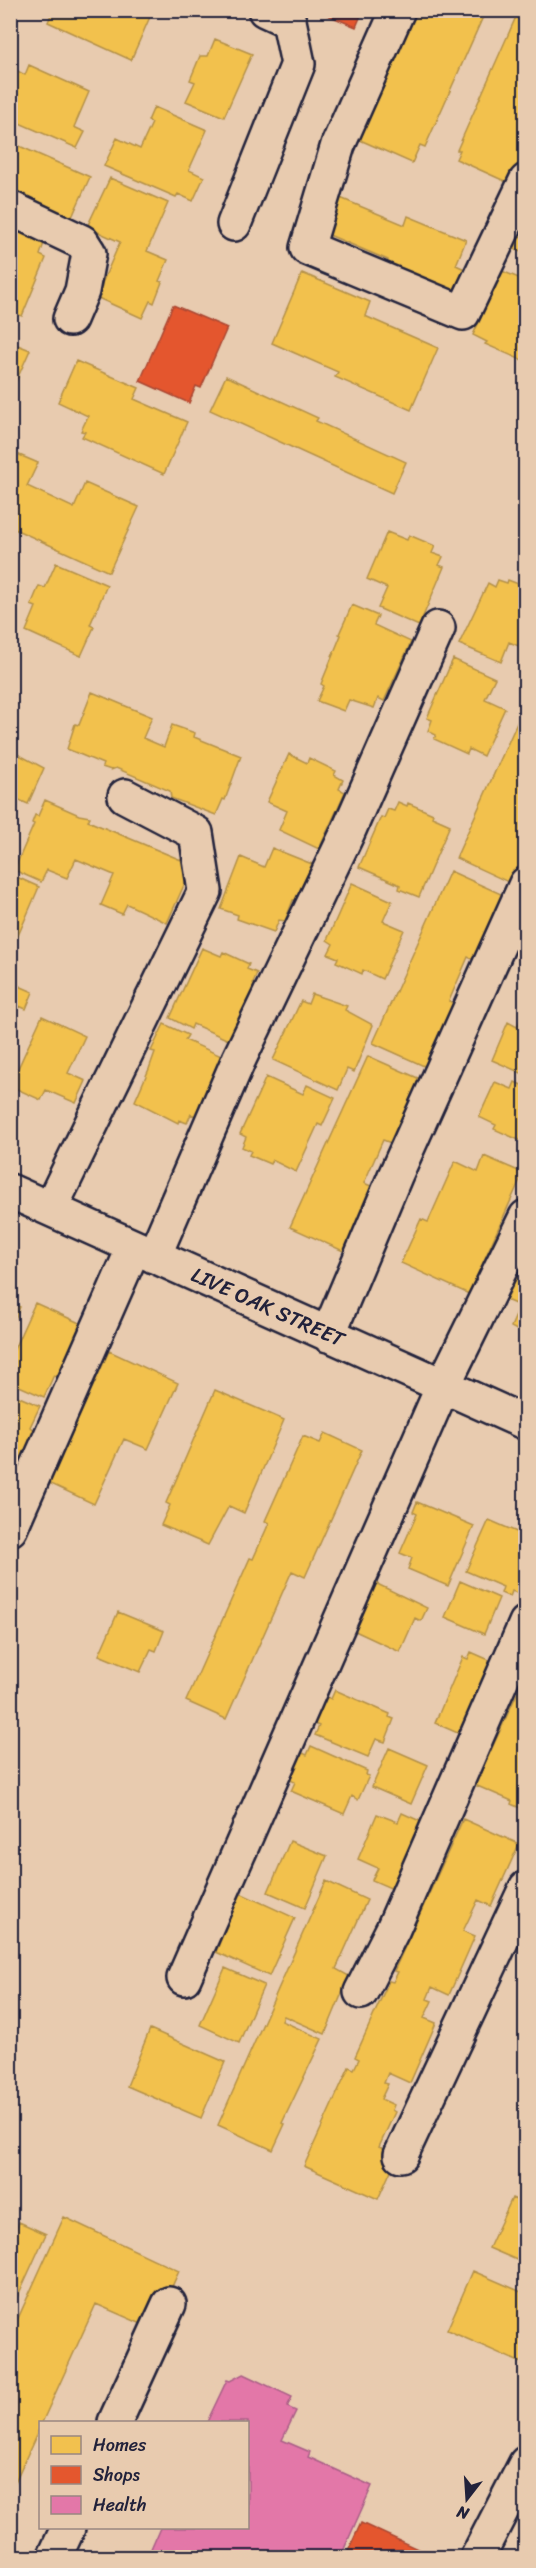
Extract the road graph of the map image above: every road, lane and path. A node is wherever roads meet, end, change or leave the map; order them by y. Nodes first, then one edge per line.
1 (265, 10) edge
2 (398, 10) edge
3 (525, 181) edge
4 (10, 208) edge
5 (234, 224) dead end
6 (70, 319) dead end
7 (438, 628) dead end
8 (125, 796) dead end
9 (525, 884) edge
10 (10, 1191) edge
11 (50, 1209) junction
12 (525, 1217) edge
13 (144, 1252) junction
14 (328, 1335) junction
15 (443, 1386) junction
16 (525, 1423) edge
17 (10, 1529) edge
18 (525, 1623) edge
19 (525, 1888) edge
20 (184, 1978) dead end
21 (361, 1992) dead end
22 (401, 2155) dead end
23 (169, 2304) dead end
24 (115, 2421) edge
25 (525, 2463) edge
26 (68, 2529) edge
27 (54, 2558) edge
28 (477, 2558) edge

1 - 5 street
2 - 3 street
4 - 6 street
7 - 13 street
8 - 11 street
9 - 14 street
10 - 11 street, LIVE OAK STREET
11 - 13 street, LIVE OAK STREET
12 - 15 street
13 - 14 street, LIVE OAK STREET
13 - 17 street
14 - 15 street, LIVE OAK STREET
15 - 16 street, LIVE OAK STREET
15 - 20 street
18 - 21 street
19 - 22 street
23 - 24 street
25 - 28 street
26 - 27 street

